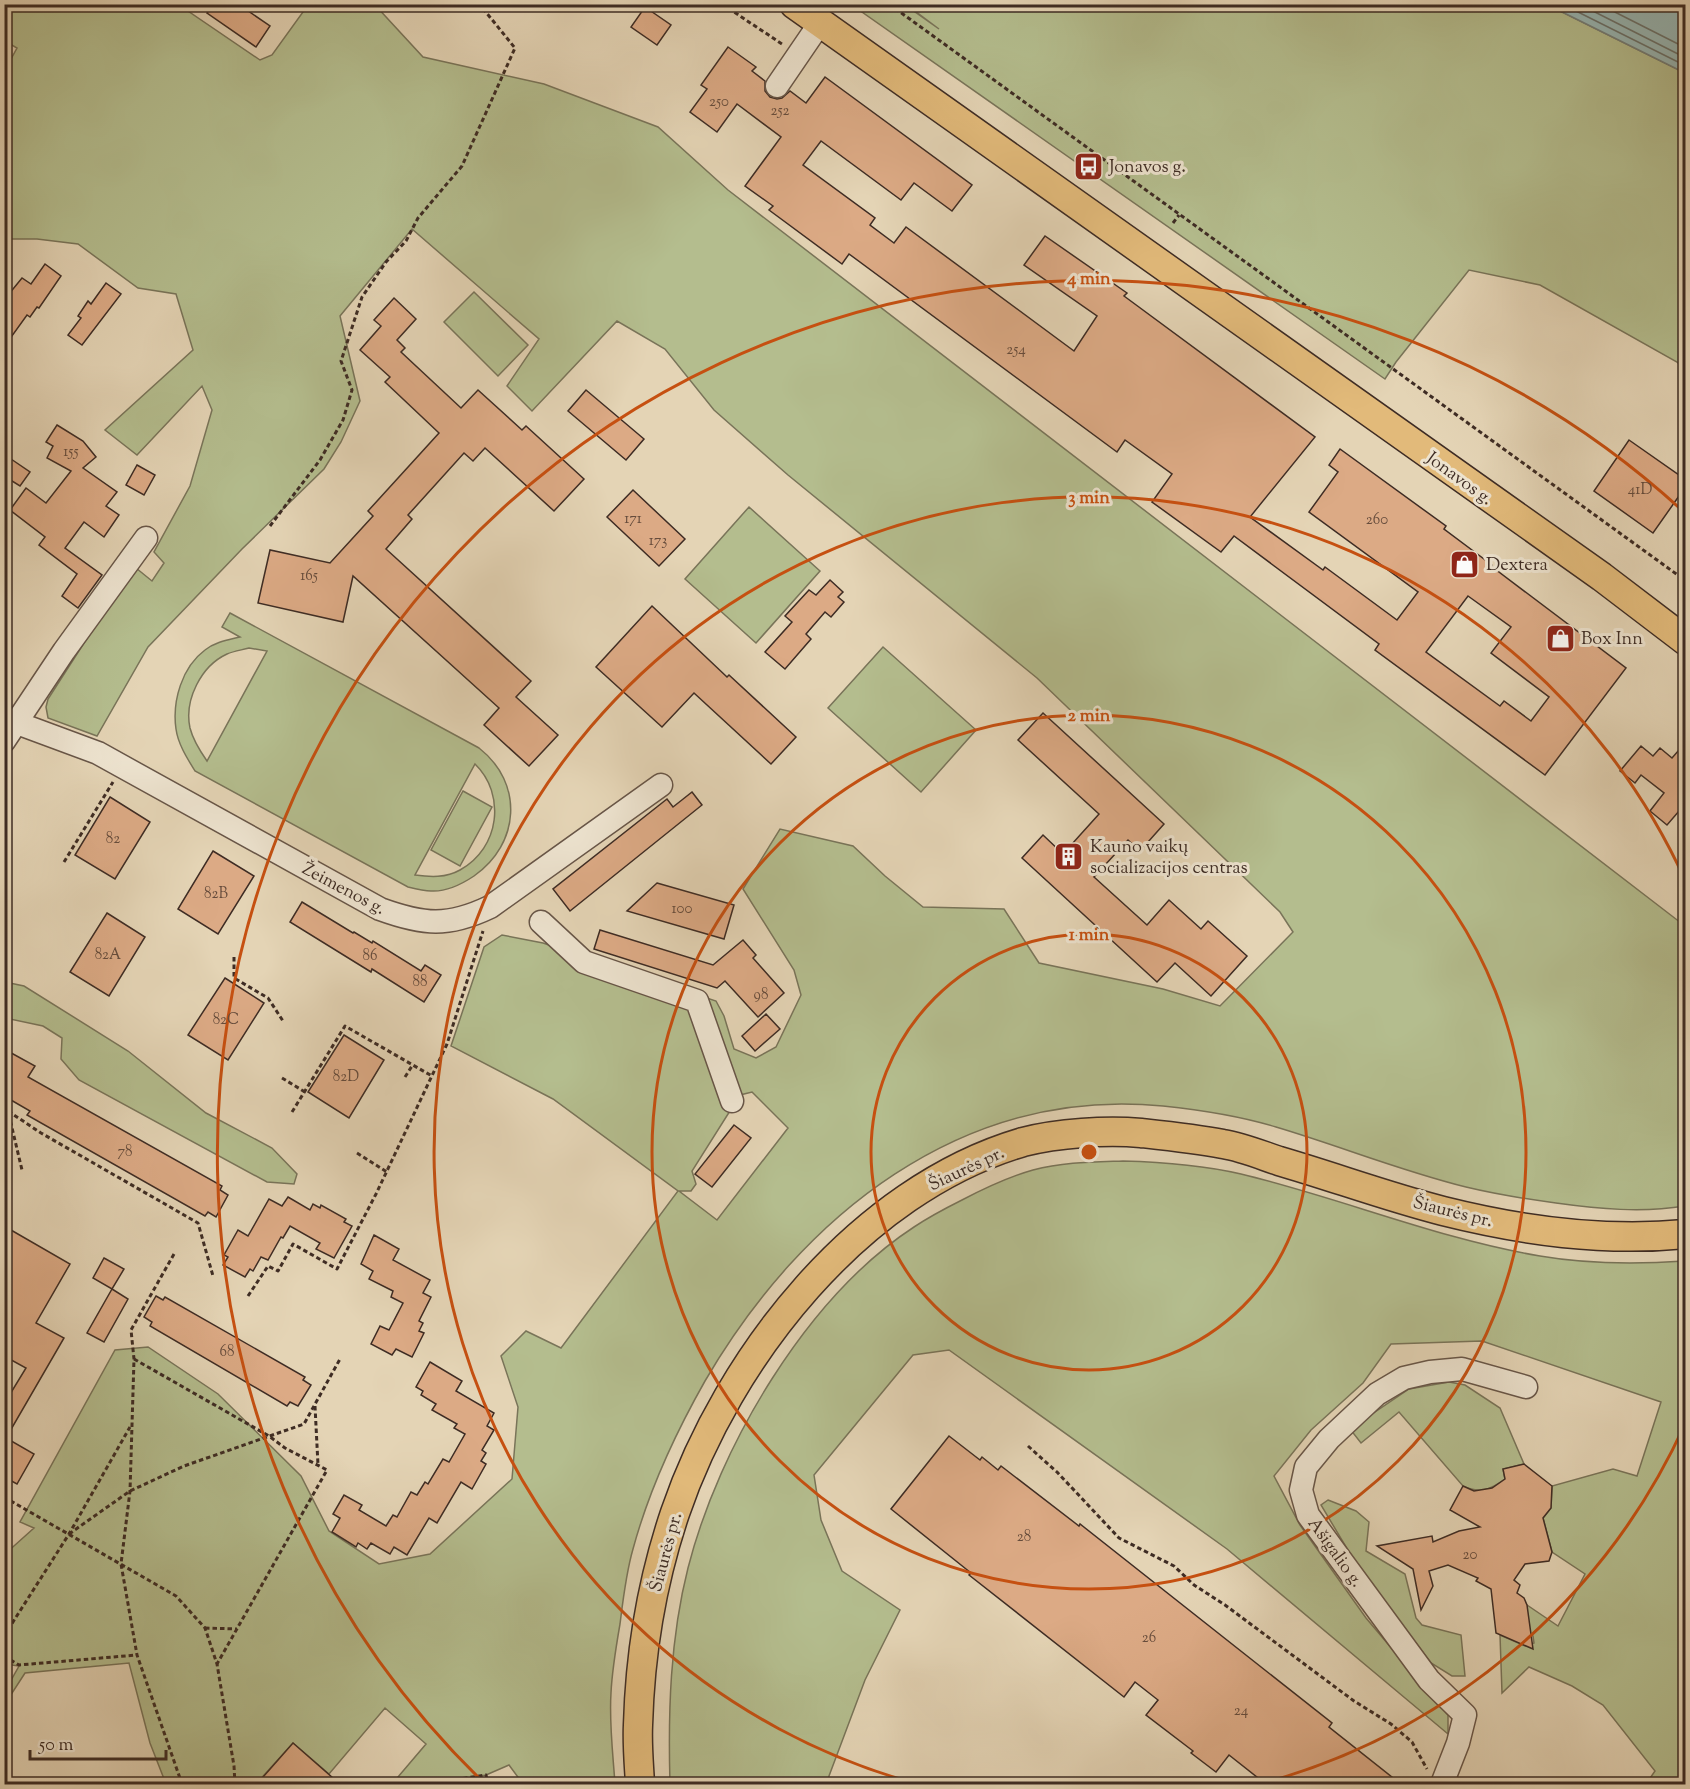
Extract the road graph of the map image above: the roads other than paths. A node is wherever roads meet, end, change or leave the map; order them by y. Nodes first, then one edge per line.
1 (794, 4) edge
2 (820, 23) junction
3 (777, 86) dead end
4 (146, 538) dead end
5 (1686, 641) edge
6 (11, 732) edge
7 (661, 785) dead end
8 (541, 922) dead end
9 (732, 1101) dead end
10 (1686, 1234) edge
11 (1526, 1387) dead end
12 (1436, 1780) edge
13 (640, 1785) edge

1 - 2 main road, Jonavos g.
2 - 3 street
2 - 5 main road, Jonavos g.
4 - 6 street, Žeimenos g.
6 - 7 street, Žeimenos g.
8 - 9 street
10 - 13 main road, Šiaurės pr.
11 - 12 street, Ašigalio g.

